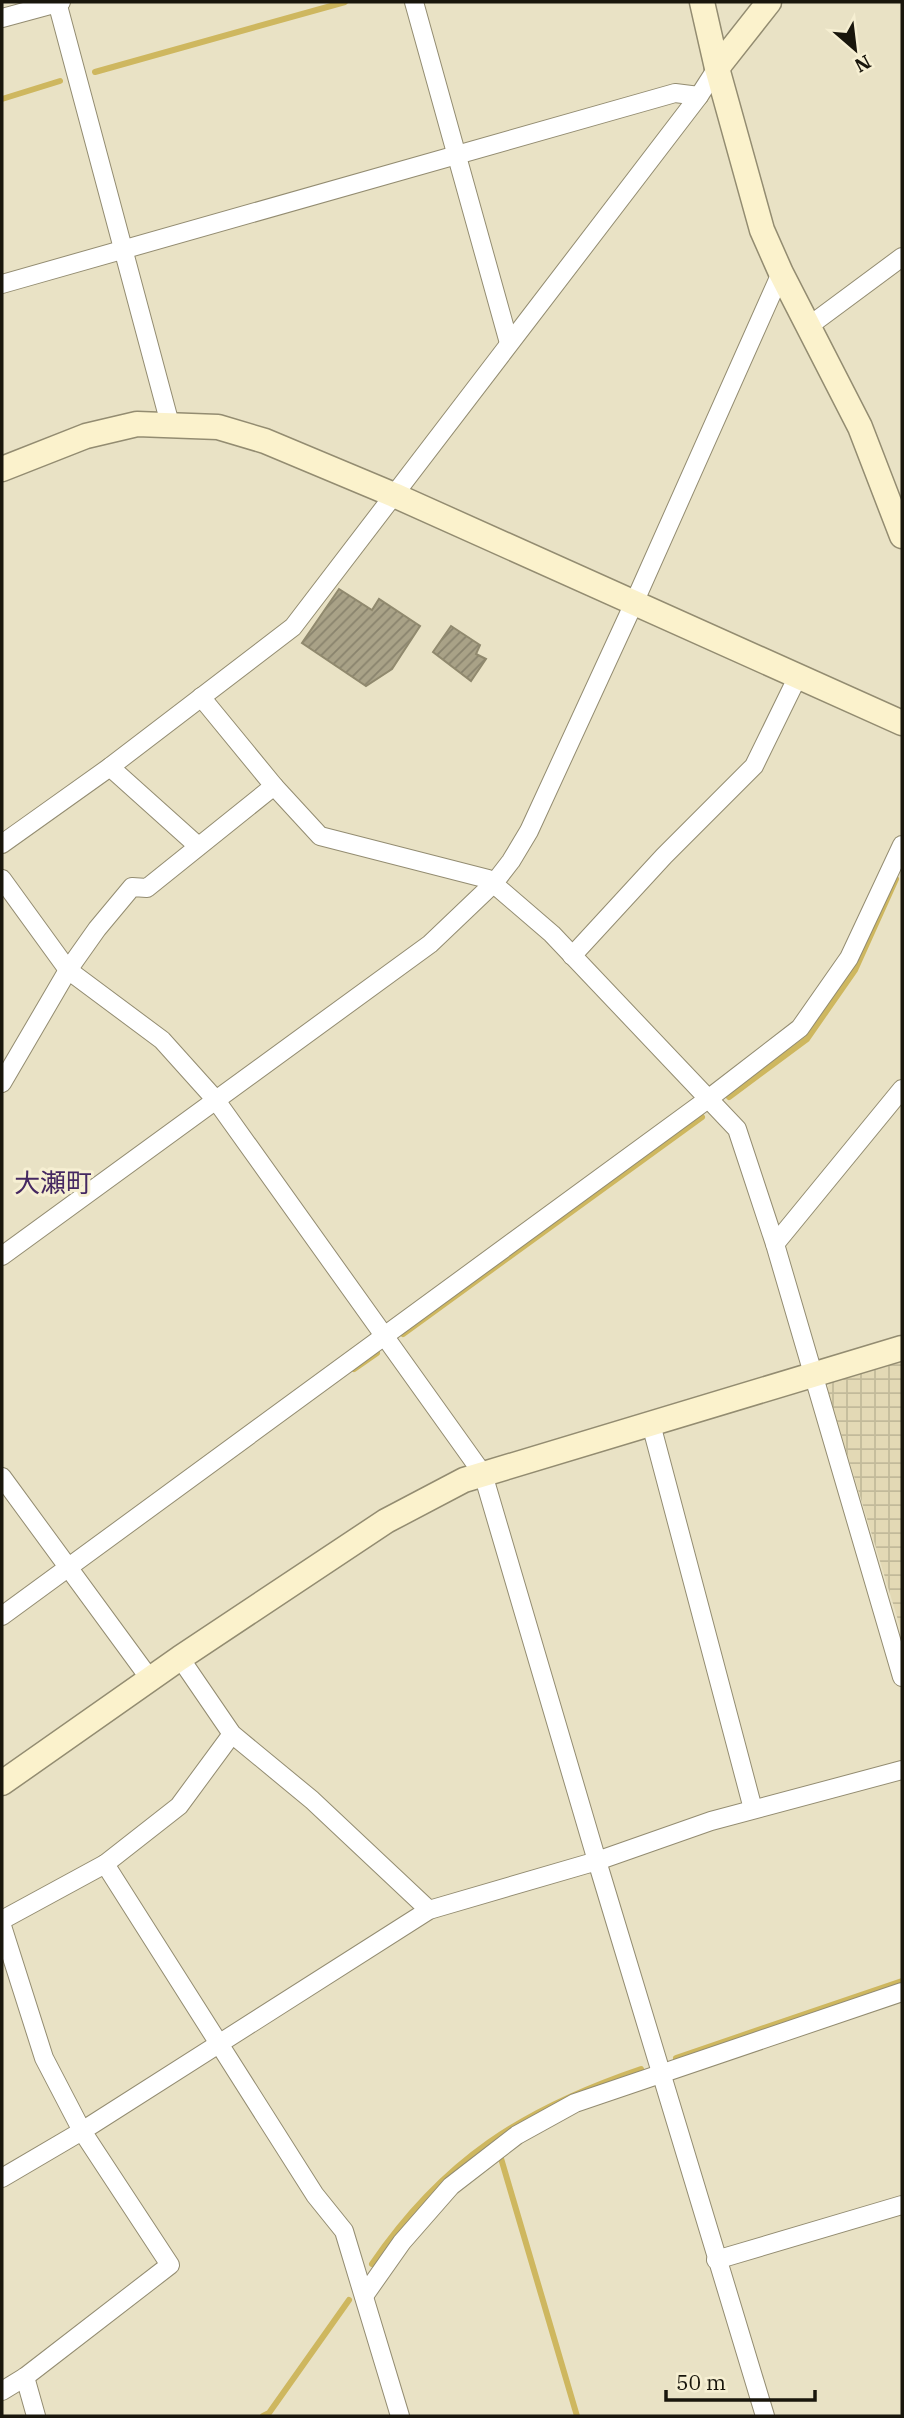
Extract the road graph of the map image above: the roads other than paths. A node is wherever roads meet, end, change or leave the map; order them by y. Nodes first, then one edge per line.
1 (59, 2) edge
2 (414, 2) edge
3 (702, 2) edge
4 (769, 2) edge
5 (2, 18) edge
6 (717, 68) junction
7 (699, 96) junction
8 (456, 154) junction
9 (123, 249) junction
10 (902, 257) edge
11 (781, 273) junction
12 (2, 284) edge
13 (808, 326) junction
14 (509, 343) junction
15 (170, 424) junction
16 (2, 469) edge
17 (394, 495) junction
18 (902, 536) edge
19 (634, 603) junction
20 (798, 676) junction
21 (201, 697) junction
22 (902, 723) edge
23 (110, 766) junction
24 (274, 786) junction
25 (2, 844) edge
26 (902, 845) edge
27 (198, 846) junction
28 (2, 879) edge
29 (494, 883) junction
30 (572, 956) junction
31 (68, 970) junction
32 (2, 1083) edge
33 (902, 1089) edge
34 (215, 1099) junction
35 (708, 1099) junction
36 (775, 1244) junction
37 (2, 1256) edge
38 (385, 1336) junction
39 (902, 1348) edge
40 (813, 1374) junction
41 (651, 1424) junction
42 (483, 1474) junction
43 (2, 1477) edge
44 (67, 1567) junction
45 (2, 1616) edge
46 (180, 1658) junction
47 (902, 1677) edge
48 (150, 1679) junction
49 (232, 1734) junction
50 (902, 1770) edge
51 (2, 1783) edge
52 (753, 1809) junction
53 (597, 1861) junction
54 (105, 1864) junction
55 (429, 1910) junction
56 (2, 1920) edge
57 (2, 1926) edge
58 (902, 1992) edge
59 (220, 2045) junction
60 (661, 2074) junction
61 (82, 2132) junction
62 (3, 2174) edge
63 (902, 2205) edge
64 (716, 2260) junction
65 (364, 2296) junction
66 (25, 2377) junction
67 (2, 2391) edge
68 (36, 2416) edge
69 (400, 2416) edge
70 (765, 2416) edge

1 - 5 street
1 - 9 street
2 - 8 street
3 - 6 street
4 - 6 street
6 - 7 street
6 - 11 street
7 - 8 street
7 - 14 street
8 - 9 street
8 - 14 street
9 - 12 street
9 - 15 street
10 - 13 street
11 - 13 street
11 - 19 street
13 - 18 street
14 - 17 street
15 - 16 street
15 - 17 street
17 - 19 street
17 - 21 street
19 - 20 street
19 - 29 street
20 - 22 street
20 - 30 street
21 - 23 street
21 - 24 street
23 - 25 street
23 - 27 street
24 - 27 street
24 - 29 street
26 - 35 street
27 - 31 street
28 - 31 street
29 - 30 street
29 - 34 street
30 - 35 street
31 - 32 street
31 - 34 street
33 - 36 street
34 - 37 street
34 - 38 street
35 - 36 street
35 - 38 street
36 - 40 street
38 - 42 street
38 - 44 street
39 - 40 street
40 - 41 street
40 - 47 street
41 - 42 street
41 - 52 street
42 - 46 street
42 - 53 street
43 - 44 street
44 - 45 street
44 - 48 street
46 - 48 street
46 - 49 street
48 - 51 street
49 - 54 street
49 - 55 street
50 - 52 street
52 - 53 street
53 - 55 street
53 - 60 street
54 - 56 street
54 - 59 street
55 - 59 street
57 - 61 street
58 - 60 street
59 - 61 street
59 - 65 street
60 - 64 street
60 - 65 street
61 - 62 street
61 - 66 street
63 - 64 street
64 - 70 street
65 - 69 street
66 - 67 street
66 - 68 street

